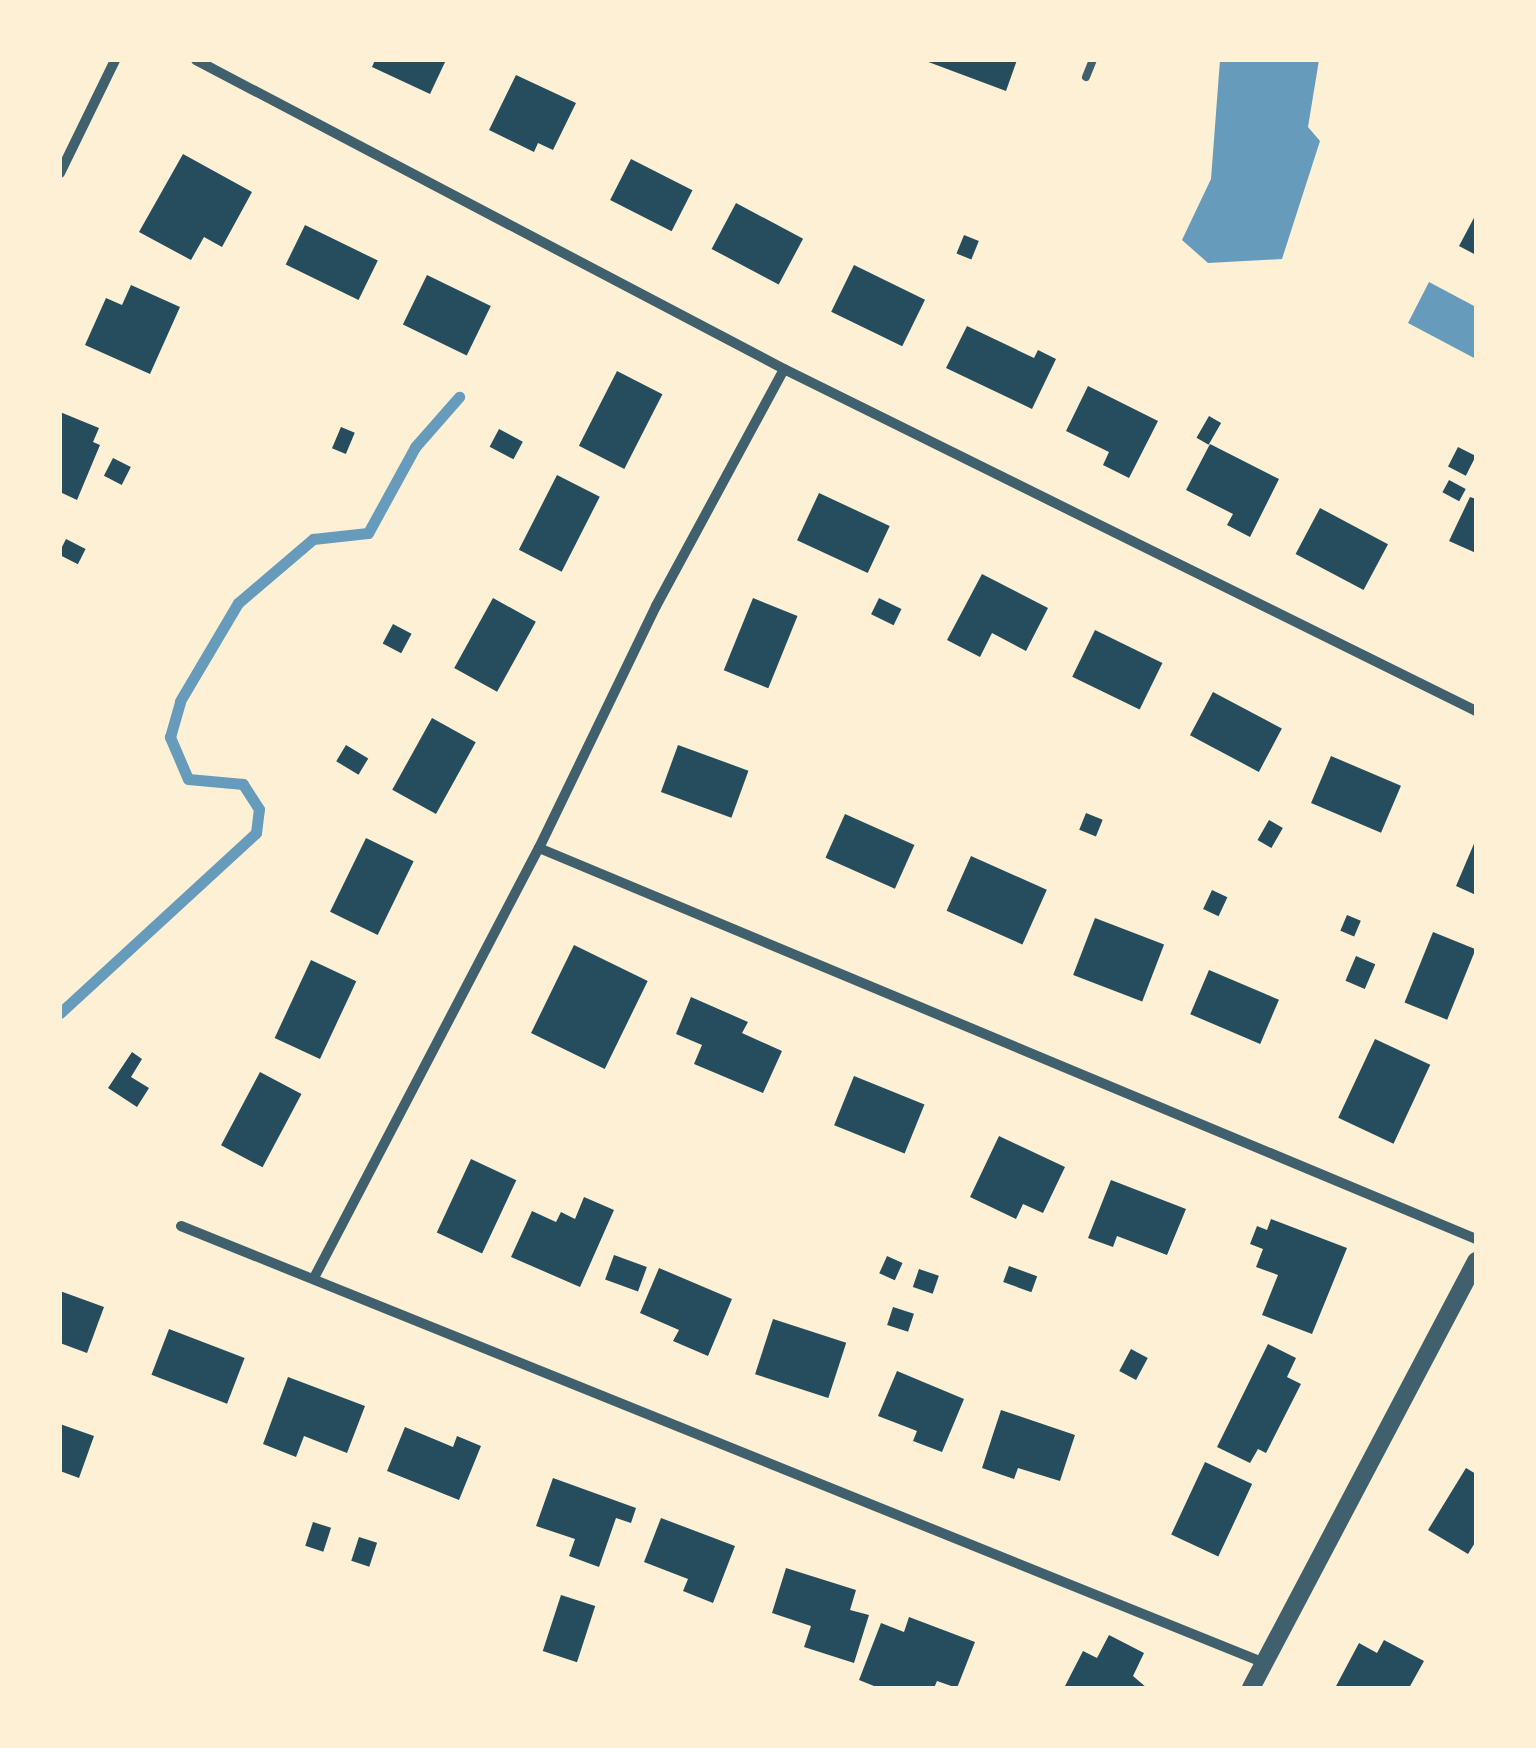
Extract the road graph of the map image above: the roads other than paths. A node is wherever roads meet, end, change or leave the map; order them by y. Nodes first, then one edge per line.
1 (115, 60) edge
2 (196, 60) edge
3 (1093, 60) edge
4 (1086, 77) dead end
5 (60, 173) edge
6 (784, 368) junction
7 (1476, 711) edge
8 (539, 848) junction
9 (181, 1226) dead end
10 (1476, 1239) edge
11 (1476, 1262) edge
12 (315, 1276) junction
13 (1264, 1663) junction
14 (1251, 1688) edge

1 - 5 street
2 - 6 street
3 - 4 lane
6 - 7 street
6 - 8 street
8 - 10 street
8 - 12 street
9 - 12 street
11 - 13 street
12 - 13 street
13 - 14 street

